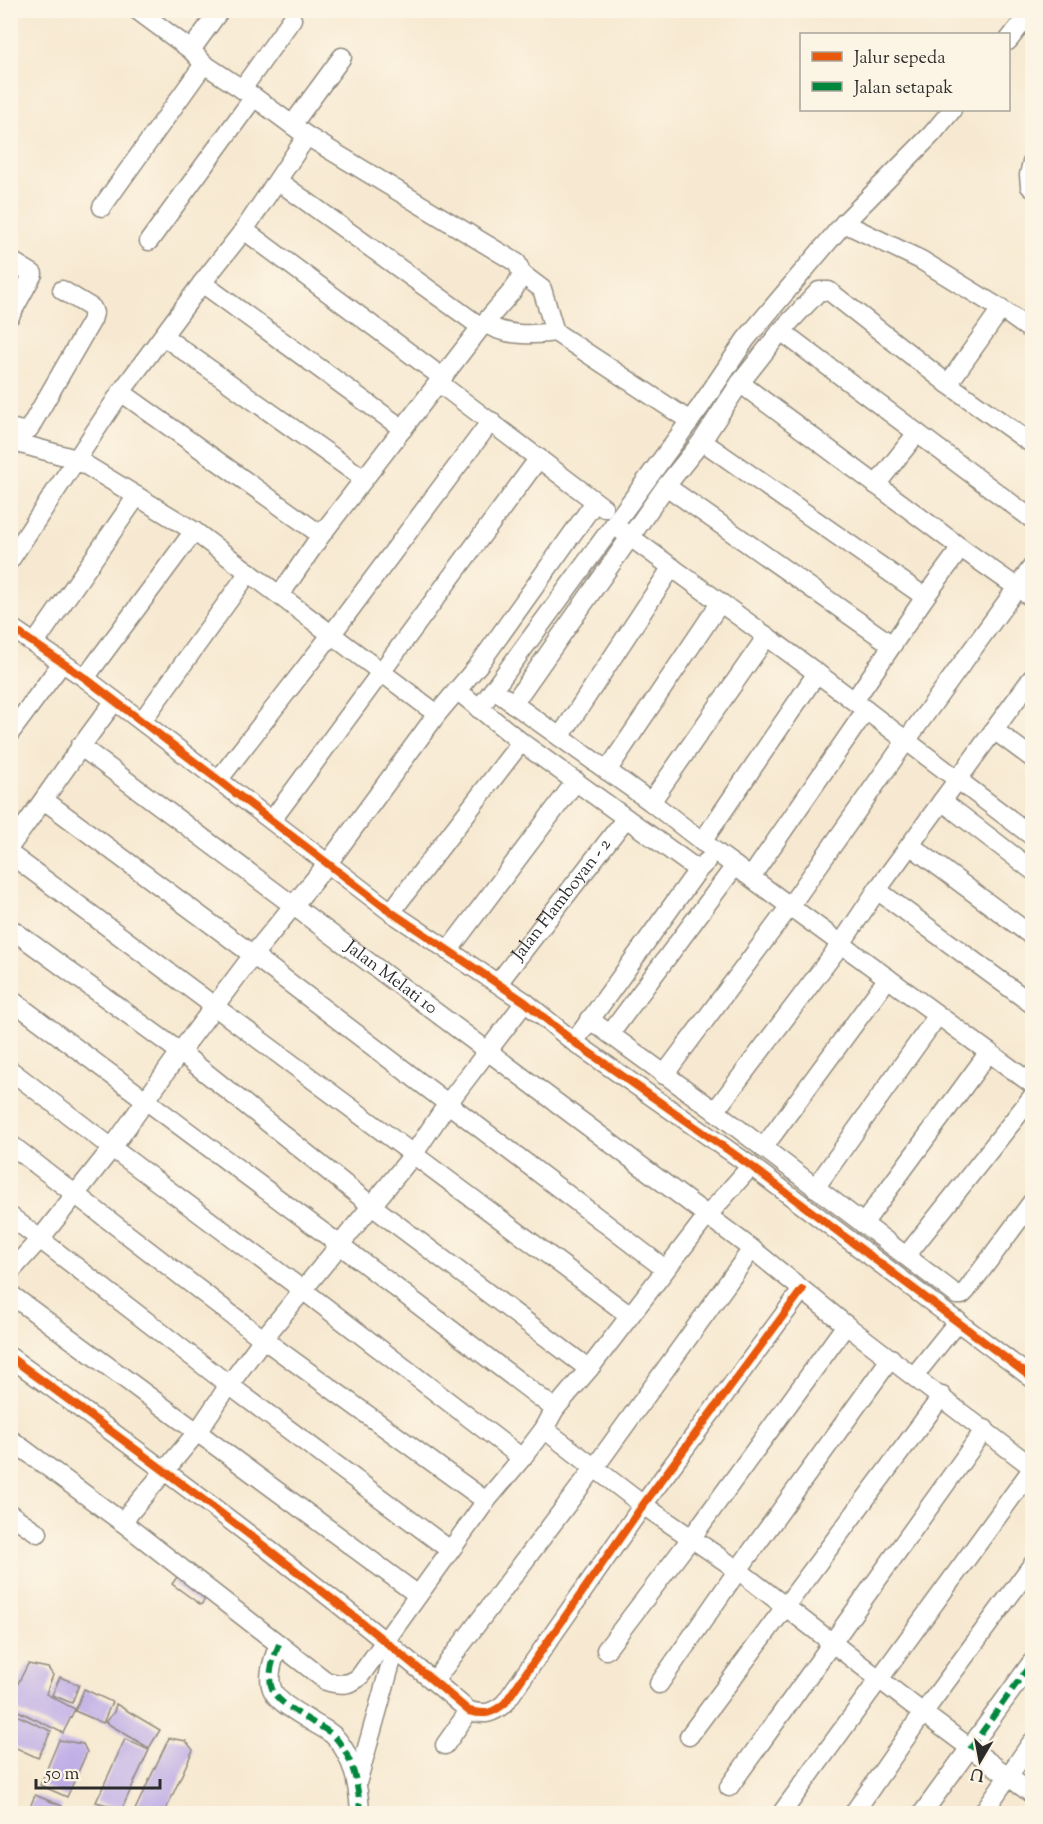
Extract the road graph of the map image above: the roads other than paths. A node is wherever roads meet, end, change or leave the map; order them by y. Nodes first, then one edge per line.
1 (137, 10) edge
2 (220, 10) edge
3 (1032, 10) edge
4 (292, 20) dead end
5 (1010, 38) edge
6 (192, 50) junction
7 (342, 57) dead end
8 (204, 64) junction
9 (248, 93) junction
10 (951, 111) edge
11 (300, 131) junction
12 (1032, 162) edge
13 (278, 181) junction
14 (1032, 188) edge
15 (102, 207) dead end
16 (844, 223) junction
17 (244, 230) junction
18 (149, 241) dead end
19 (10, 260) edge
20 (522, 273) junction
21 (202, 283) junction
22 (62, 290) dead end
23 (1001, 309) junction
24 (10, 316) edge
25 (483, 325) junction
26 (781, 331) junction
27 (1032, 331) edge
28 (555, 332) junction
29 (163, 336) junction
30 (440, 380) junction
31 (740, 383) junction
32 (948, 384) junction
33 (122, 392) junction
34 (695, 414) junction
35 (718, 417) junction
36 (491, 421) junction
37 (10, 428) edge
38 (402, 429) junction
39 (917, 433) junction
40 (10, 441) edge
41 (702, 441) junction
42 (1032, 444) edge
43 (539, 458) junction
44 (76, 459) junction
45 (364, 478) junction
46 (876, 485) junction
47 (666, 486) junction
48 (137, 496) junction
49 (595, 502) junction
50 (1032, 519) edge
51 (615, 521) junction
52 (194, 531) junction
53 (321, 535) junction
54 (630, 537) junction
55 (961, 548) junction
56 (10, 560) edge
57 (672, 567) junction
58 (1032, 567) edge
59 (249, 572) junction
60 (1025, 593) edge
61 (280, 595) junction
62 (925, 597) junction
63 (720, 603) junction
64 (10, 627) edge
65 (331, 635) junction
66 (767, 636) junction
67 (35, 643) junction
68 (493, 644) junction
69 (892, 645) junction
70 (514, 660) junction
71 (62, 663) junction
72 (382, 672) junction
73 (817, 673) junction
74 (85, 678) junction
75 (1032, 678) edge
76 (494, 688) junction
77 (458, 691) junction
78 (115, 702) junction
79 (513, 704) junction
80 (860, 706) junction
81 (479, 709) junction
82 (437, 714) junction
83 (142, 721) junction
84 (994, 730) junction
85 (10, 733) edge
86 (560, 737) junction
87 (906, 741) junction
88 (521, 742) junction
89 (80, 746) junction
90 (1032, 758) edge
91 (608, 771) junction
92 (219, 779) junction
93 (957, 779) junction
94 (576, 781) junction
95 (45, 800) junction
96 (942, 801) junction
97 (651, 802) junction
98 (626, 818) junction
99 (272, 820) junction
100 (1032, 837) edge
101 (910, 845) junction
102 (10, 846) edge
103 (709, 847) junction
104 (10, 854) edge
105 (328, 863) junction
106 (735, 866) junction
107 (698, 870) junction
108 (1032, 870) edge
109 (751, 877) junction
110 (878, 890) junction
111 (291, 906) junction
112 (790, 906) junction
113 (391, 912) junction
114 (10, 928) edge
115 (1032, 936) edge
116 (841, 944) junction
117 (448, 951) junction
118 (253, 956) junction
119 (888, 978) junction
120 (498, 983) junction
121 (10, 999) edge
122 (525, 1002) junction
123 (1032, 1004) edge
124 (215, 1007) junction
125 (938, 1015) junction
126 (589, 1019) junction
127 (610, 1034) junction
128 (574, 1042) junction
129 (180, 1052) junction
130 (989, 1052) junction
131 (489, 1053) junction
132 (10, 1070) edge
133 (664, 1075) junction
134 (1032, 1084) edge
135 (1032, 1097) edge
136 (145, 1100) junction
137 (448, 1103) junction
138 (715, 1111) junction
139 (10, 1144) edge
140 (112, 1148) junction
141 (763, 1148) junction
142 (413, 1155) junction
143 (751, 1166) junction
144 (815, 1188) junction
145 (75, 1193) junction
146 (1032, 1202) edge
147 (372, 1206) junction
148 (10, 1216) edge
149 (707, 1216) junction
150 (863, 1224) junction
151 (40, 1239) junction
152 (340, 1245) junction
153 (752, 1249) junction
154 (906, 1256) junction
155 (665, 1269) junction
156 (10, 1272) edge
157 (802, 1290) junction
158 (304, 1291) junction
159 (10, 1294) edge
160 (629, 1315) junction
161 (957, 1321) junction
162 (846, 1325) junction
163 (263, 1339) junction
164 (10, 1357) edge
165 (891, 1358) junction
166 (589, 1369) junction
167 (914, 1376) junction
168 (1032, 1378) edge
169 (229, 1385) junction
170 (942, 1396) junction
171 (555, 1409) junction
172 (544, 1429) junction
173 (985, 1429) junction
174 (198, 1431) junction
175 (10, 1439) edge
176 (522, 1458) junction
177 (595, 1467) junction
178 (1032, 1468) edge
179 (166, 1471) junction
180 (486, 1501) junction
181 (644, 1505) junction
182 (10, 1514) edge
183 (122, 1522) junction
184 (38, 1533) dead end
185 (692, 1537) junction
186 (450, 1550) junction
187 (1032, 1565) edge
188 (738, 1570) junction
189 (418, 1595) junction
190 (786, 1606) junction
191 (833, 1642) junction
192 (279, 1644) junction
193 (391, 1645) junction
194 (606, 1650) dead end
195 (1032, 1662) edge
196 (880, 1680) junction
197 (434, 1681) junction
198 (658, 1684) dead end
199 (469, 1711) junction
200 (923, 1713) junction
201 (689, 1736) dead end
202 (1032, 1742) edge
203 (445, 1745) dead end
204 (970, 1749) junction
205 (1007, 1776) junction
206 (357, 1783) junction
207 (729, 1787) dead end
208 (1032, 1794) edge
209 (360, 1814) edge
210 (781, 1814) edge
211 (854, 1814) edge
212 (922, 1814) edge
213 (982, 1814) edge

1 - 6 street
2 - 6 street
3 - 5 street
4 - 9 street
6 - 8 street
7 - 11 street
8 - 9 street
8 - 15 street
9 - 11 street
9 - 18 street
10 - 16 street
11 - 13 street
11 - 20 street
12 - 14 street
13 - 17 street
13 - 25 street
16 - 23 street
16 - 34 street
17 - 21 street
17 - 30 street
19 - 24 street
20 - 25 street
20 - 28 street
21 - 29 street
21 - 38 street
22 - 37 street
23 - 27 street
23 - 32 street
25 - 28 street
25 - 30 street
26 - 31 street
26 - 32 street
26 - 39 street
28 - 34 street
29 - 33 street
29 - 45 street
30 - 36 street
30 - 38 street
31 - 35 street
31 - 46 street
32 - 42 street
33 - 44 street
33 - 53 street
34 - 35 street
34 - 51 street
35 - 41 street
36 - 43 street
36 - 65 street
38 - 45 street
39 - 46 street
39 - 50 street
40 - 44 street
41 - 47 street
41 - 62 street
43 - 49 street
43 - 72 street
44 - 48 street
44 - 56 street
45 - 53 street
46 - 55 street
47 - 54 street
47 - 69 street
48 - 52 street
48 - 67 street
49 - 51 street
49 - 68 street
51 - 54 street
51 - 70 street
52 - 59 street
52 - 74 street
53 - 61 street
54 - 57 street
54 - 79 street
55 - 60 street
55 - 62 street
57 - 63 street
57 - 86 street
58 - 60 street
59 - 61 street
59 - 83 street
60 - 87 street
61 - 65 street
62 - 69 street
63 - 66 street
63 - 91 street
64 - 67 street
65 - 72 street
65 - 92 street
66 - 73 street
66 - 97 street
67 - 71 street
68 - 70 street
68 - 77 street
69 - 80 street
70 - 76 street
71 - 74 street
71 - 85 street
72 - 82 street
72 - 99 street
73 - 80 street
73 - 103 street
74 - 78 street
75 - 84 street
76 - 79 street
76 - 81 street
77 - 81 street
77 - 82 street
78 - 83 street
78 - 89 street
79 - 86 street
80 - 87 street
80 - 109 street
81 - 88 street
82 - 105 street
83 - 92 street
84 - 90 street
84 - 93 street
86 - 91 street
87 - 93 street
87 - 112 street
88 - 94 street
88 - 113 street
89 - 95 street
89 - 111 street, Jalan Melati 10
91 - 97 street
92 - 99 street
93 - 96 street
93 - 100 street
94 - 98 street
94 - 117 street
95 - 102 street
95 - 118 street
96 - 101 street
96 - 108 street
97 - 103 street
98 - 107 street
98 - 120 street, Jalan Flamboyan - 2
99 - 105 street
101 - 110 street
101 - 115 street
103 - 106 street
103 - 107 street
104 - 124 street
105 - 111 street
105 - 113 street
106 - 109 street
106 - 127 street
107 - 126 street
109 - 112 street
110 - 116 street
110 - 123 street
111 - 118 street
111 - 131 street, Jalan Melati 10
112 - 116 street
112 - 133 street
113 - 117 street
114 - 129 street
116 - 119 street
116 - 138 street
117 - 120 street
118 - 124 street
118 - 137 street
119 - 125 street
119 - 141 street
120 - 122 street
121 - 136 street
122 - 128 street
122 - 131 street
124 - 129 street
124 - 142 street
125 - 130 street
125 - 144 street
126 - 127 street
126 - 128 street
127 - 133 street
128 - 143 street
129 - 136 street
129 - 147 street
130 - 134 street
130 - 150 street
131 - 137 street
131 - 149 street, Jalan Melati 10
132 - 140 street
133 - 138 street
135 - 154 street
136 - 140 street
136 - 152 street
137 - 142 street
137 - 155 street
138 - 141 street
139 - 145 street
140 - 145 street
140 - 158 street
141 - 144 street
142 - 147 street
142 - 160 street
143 - 149 street
143 - 161 street
144 - 150 street
145 - 151 street
145 - 163 street
146 - 154 street
147 - 152 street
147 - 166 street
148 - 151 street
149 - 153 street, Jalan Melati 10
149 - 155 street
150 - 154 street
151 - 156 street
151 - 169 street
152 - 158 street
152 - 171 street
153 - 157 street, Jalan Melati 10
153 - 177 street
155 - 160 street
157 - 162 street, Jalan Melati 10
157 - 181 street
158 - 163 street
158 - 176 street
159 - 174 street
160 - 166 street
161 - 167 street
161 - 168 street
162 - 165 street, Jalan Melati 10
162 - 185 street
163 - 169 street
163 - 180 street
164 - 179 street
165 - 167 street, Jalan Melati 10
165 - 188 street
166 - 171 street
167 - 170 street, Jalan Melati 10
169 - 174 street
169 - 186 street
170 - 173 street, Jalan Melati 10
170 - 190 street
171 - 172 street
172 - 176 street
172 - 177 street
173 - 178 street, Jalan Melati 10
173 - 191 street
174 - 179 street
174 - 189 street
175 - 183 street
176 - 180 street
177 - 181 street
177 - 197 street
178 - 196 street
179 - 183 street
179 - 193 street
180 - 186 street
181 - 185 street
181 - 199 street
182 - 184 street
183 - 192 street
185 - 188 street
185 - 194 street
186 - 189 street
187 - 200 street
188 - 190 street
188 - 198 street
189 - 193 street
190 - 191 street
190 - 201 street
191 - 196 street
191 - 207 street
192 - 193 street
192 - 206 street
193 - 197 street
193 - 206 street
195 - 204 street
196 - 200 street
196 - 210 street
197 - 199 street
199 - 203 street
200 - 204 street
200 - 211 street
202 - 205 street
204 - 205 street
204 - 212 street
205 - 208 street
205 - 213 street
206 - 209 street

